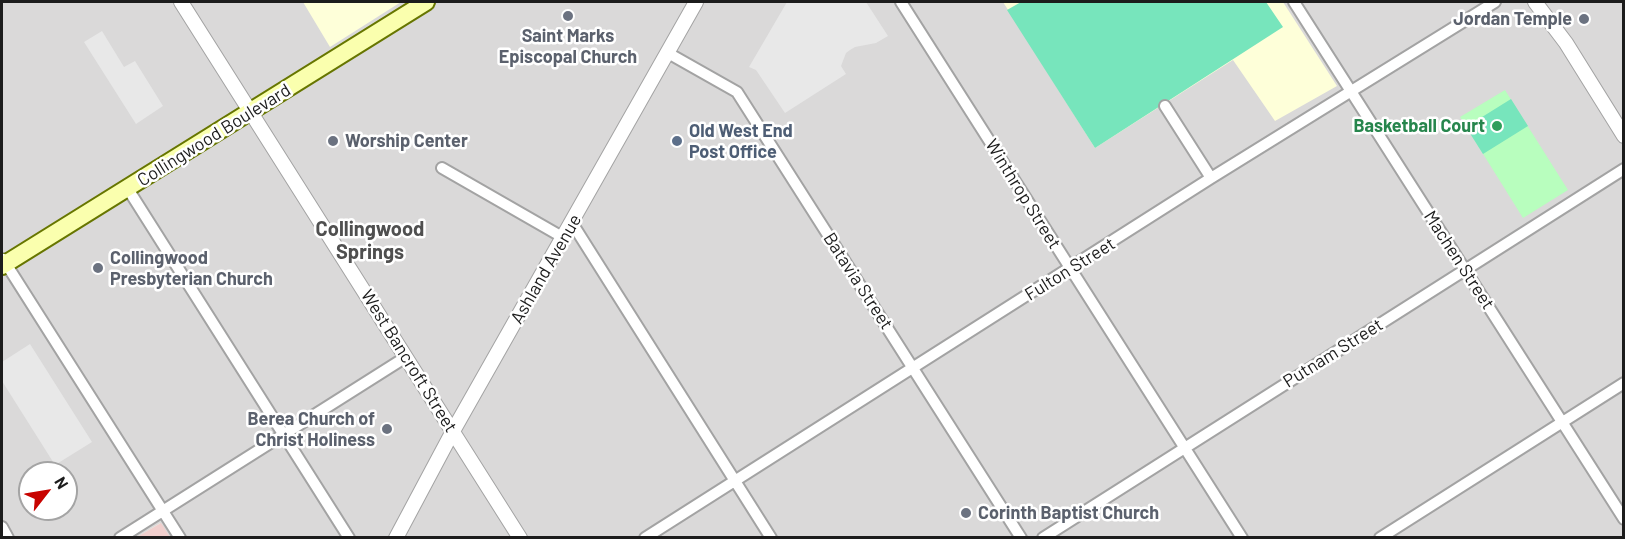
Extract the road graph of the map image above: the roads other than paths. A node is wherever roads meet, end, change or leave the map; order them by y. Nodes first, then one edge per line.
1 (181, 2) edge
2 (426, 2) edge
3 (696, 2) edge
4 (901, 2) edge
5 (1294, 2) edge
6 (1495, 2) edge
7 (1535, 2) edge
8 (668, 53) junction
9 (1350, 90) junction
10 (1165, 106) dead end
11 (251, 112) junction
12 (1623, 136) edge
13 (442, 168) dead end
14 (1623, 169) edge
15 (1211, 178) junction
16 (128, 189) junction
17 (572, 223) junction
18 (564, 238) junction
19 (3, 262) edge
20 (1071, 268) junction
21 (1465, 270) junction
22 (406, 357) junction
23 (914, 367) junction
24 (1623, 383) edge
25 (1562, 422) junction
26 (453, 431) junction
27 (283, 434) junction
28 (1185, 447) junction
29 (735, 481) junction
30 (163, 511) junction
31 (1623, 519) edge
32 (2, 527) edge
33 (8, 537) edge
34 (120, 537) edge
35 (180, 537) edge
36 (349, 537) edge
37 (396, 537) edge
38 (520, 537) edge
39 (645, 537) edge
40 (771, 537) edge
41 (1021, 537) edge
42 (1043, 537) edge
43 (1242, 537) edge
44 (1380, 537) edge

1 - 11 street, West Bancroft Street
2 - 11 main road, Collingwood Boulevard
3 - 8 street, Ashland Avenue
4 - 20 street, Winthrop Street
5 - 9 street, Machen Street
6 - 9 street, Fulton Street
7 - 12 street
8 - 17 street, Ashland Avenue
8 - 23 street, Batavia Street
9 - 15 street, Fulton Street
9 - 21 street, Machen Street
10 - 15 street
11 - 16 main road, Collingwood Boulevard
11 - 22 street, West Bancroft Street
13 - 18 street
14 - 21 street, Putnam Street
15 - 20 street, Fulton Street
16 - 19 main road, Collingwood Boulevard
16 - 27 street
17 - 18 street, Ashland Avenue
17 - 29 street
18 - 26 street, Ashland Avenue
19 - 30 street
20 - 23 street, Fulton Street
20 - 28 street, Winthrop Street
21 - 25 street, Machen Street
21 - 28 street, Putnam Street
22 - 26 street, West Bancroft Street
22 - 27 street
23 - 29 street, Fulton Street
23 - 41 street, Batavia Street
24 - 25 street
25 - 31 street, Machen Street
25 - 44 street
26 - 37 street, Ashland Avenue
26 - 38 street, West Bancroft Street
27 - 30 street
27 - 36 street
28 - 42 street, Putnam Street
28 - 43 street, Winthrop Street
29 - 39 street, Fulton Street
29 - 40 street
30 - 34 street
30 - 35 street
32 - 33 street

